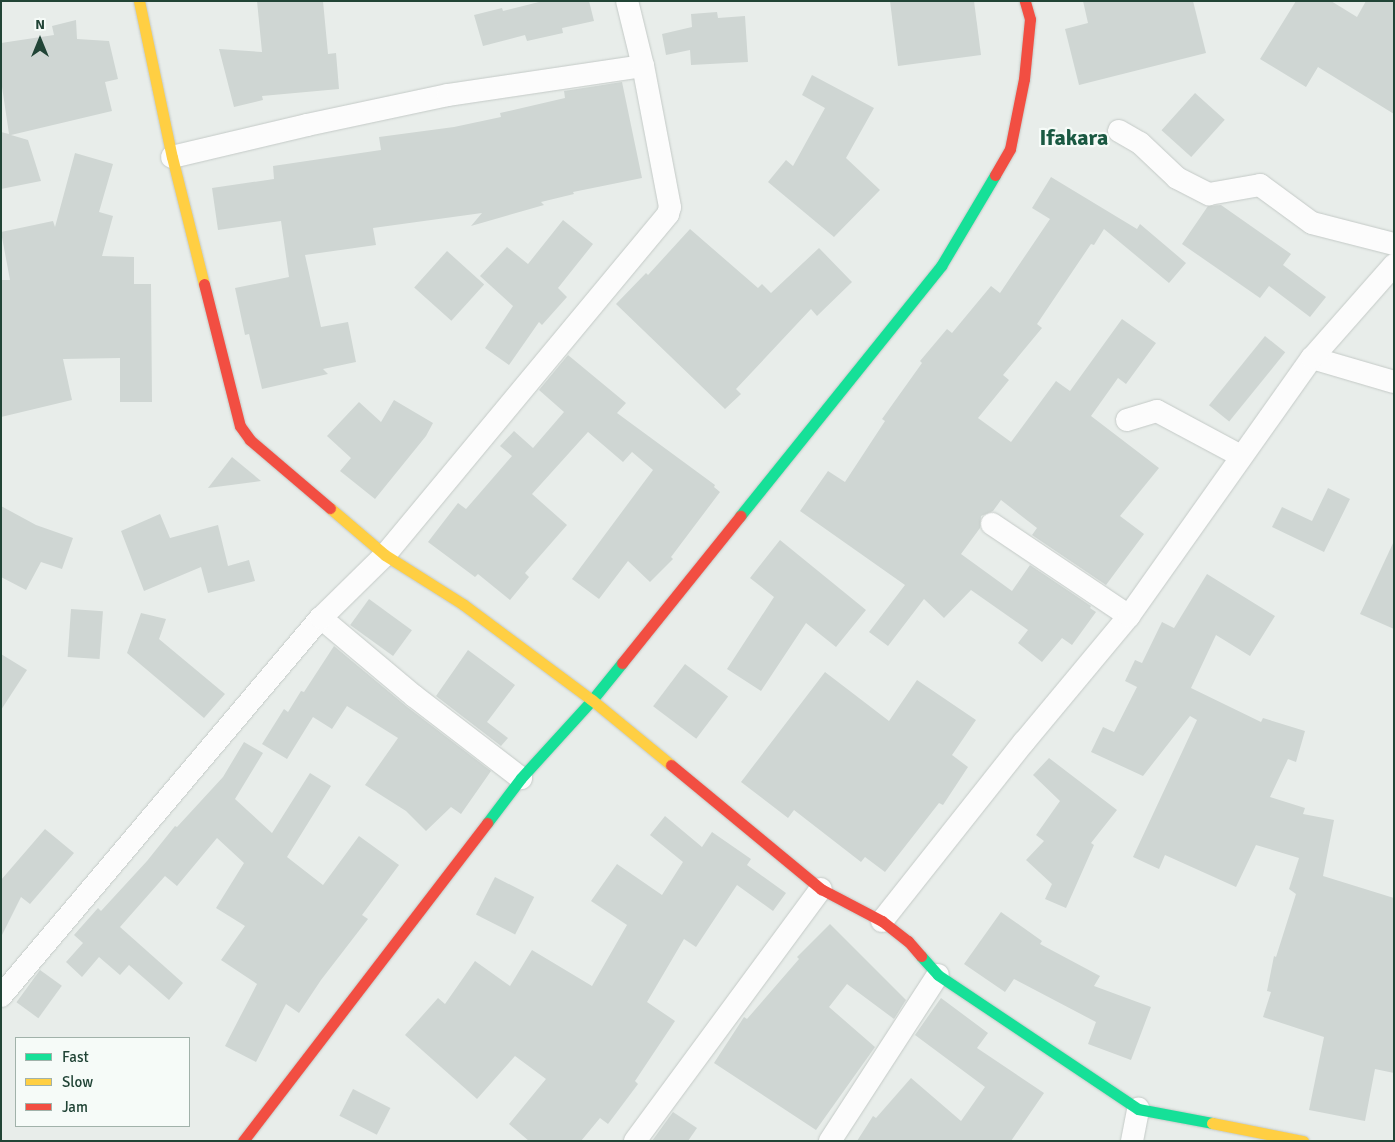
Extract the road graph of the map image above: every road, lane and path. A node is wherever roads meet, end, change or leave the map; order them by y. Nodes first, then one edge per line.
1 (139, 1) edge
2 (628, 1) edge
3 (1026, 1) edge
4 (643, 66) junction
5 (1119, 131) dead end
6 (172, 157) junction
7 (1394, 244) edge
8 (1394, 265) edge
9 (1312, 358) junction
10 (1394, 382) edge
11 (1127, 420) dead end
12 (1242, 456) junction
13 (992, 524) dead end
14 (385, 555) junction
15 (1129, 616) junction
16 (321, 618) junction
17 (592, 700) junction
18 (521, 778) junction
19 (821, 889) junction
20 (882, 921) junction
21 (938, 975) junction
22 (1, 996) edge
23 (1138, 1109) junction
24 (243, 1141) edge
25 (635, 1141) edge
26 (830, 1141) edge
27 (1132, 1141) edge
28 (1303, 1141) edge

1 - 6 street
2 - 4 street
3 - 17 street
4 - 6 street
4 - 14 street
5 - 7 street
6 - 14 street
8 - 9 street
9 - 10 street
9 - 12 street
11 - 12 street
12 - 15 street
13 - 15 street
14 - 16 street
14 - 17 street
15 - 20 street
16 - 18 street
16 - 22 street
17 - 18 street
17 - 19 street
18 - 24 street
19 - 20 street
19 - 25 street
20 - 21 street
21 - 23 street
21 - 26 street
23 - 27 street
23 - 28 street

